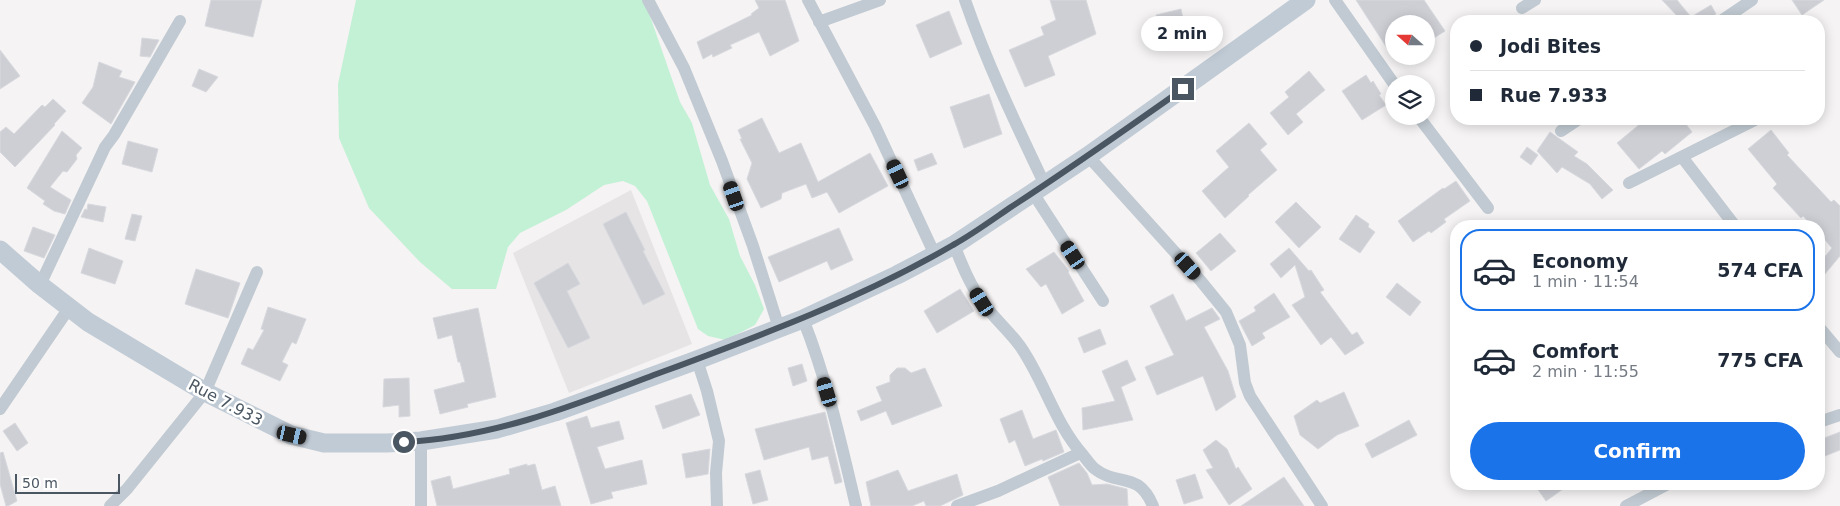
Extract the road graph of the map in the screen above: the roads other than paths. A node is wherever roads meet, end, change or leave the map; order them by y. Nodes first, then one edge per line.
1 (648, 0) edge
2 (808, 0) edge
3 (880, 0) edge
4 (965, 0) edge
5 (1306, 0) edge
6 (1335, 0) edge
7 (1535, 0) edge
8 (1752, 0) edge
9 (1522, 8) dead end
10 (1730, 15) edge
11 (180, 21) dead end
12 (819, 22) junction
13 (1388, 75) edge
14 (1425, 125) edge
15 (1570, 125) edge
16 (1745, 125) edge
17 (1561, 131) dead end
18 (1088, 156) junction
19 (1682, 157) junction
20 (1629, 183) dead end
21 (1039, 189) junction
22 (1488, 208) dead end
23 (1730, 220) edge
24 (954, 245) junction
25 (0, 250) edge
26 (935, 255) junction
27 (257, 272) dead end
28 (40, 285) junction
29 (1103, 301) dead end
30 (69, 308) junction
31 (803, 318) junction
32 (779, 328) junction
33 (1825, 334) edge
34 (1840, 352) edge
35 (697, 360) junction
36 (204, 392) junction
37 (0, 409) edge
38 (1840, 415) edge
39 (1825, 420) edge
40 (421, 442) junction
41 (1080, 453) junction
42 (1657, 490) edge
43 (110, 506) edge
44 (421, 506) edge
45 (717, 506) edge
46 (856, 506) edge
47 (957, 506) edge
48 (1154, 506) edge
49 (1322, 506) edge
50 (1626, 506) edge

1 - 32 street
2 - 12 street
3 - 12 street
4 - 21 street
5 - 18 street, Rue 7.933
6 - 13 street
7 - 9 street
8 - 10 street
11 - 28 street
12 - 26 street
14 - 22 street
15 - 17 street
16 - 19 street
18 - 21 street, Rue 7.933
18 - 49 street
19 - 20 street
19 - 23 street
21 - 24 street, Rue 7.933
21 - 29 street
24 - 26 street, Rue 7.933
24 - 41 street
25 - 28 street, Rue 7.933
26 - 31 street, Rue 7.933
27 - 36 street
28 - 30 street, Rue 7.933
30 - 36 street, Rue 7.933
30 - 37 street
31 - 32 street, Rue 7.933
31 - 46 street
32 - 35 street, Rue 7.933
33 - 34 street
35 - 40 street, Rue 7.933
35 - 45 street
36 - 40 street, Rue 7.933
36 - 43 street
38 - 39 street
40 - 44 street
41 - 47 street
41 - 48 street
42 - 50 street

